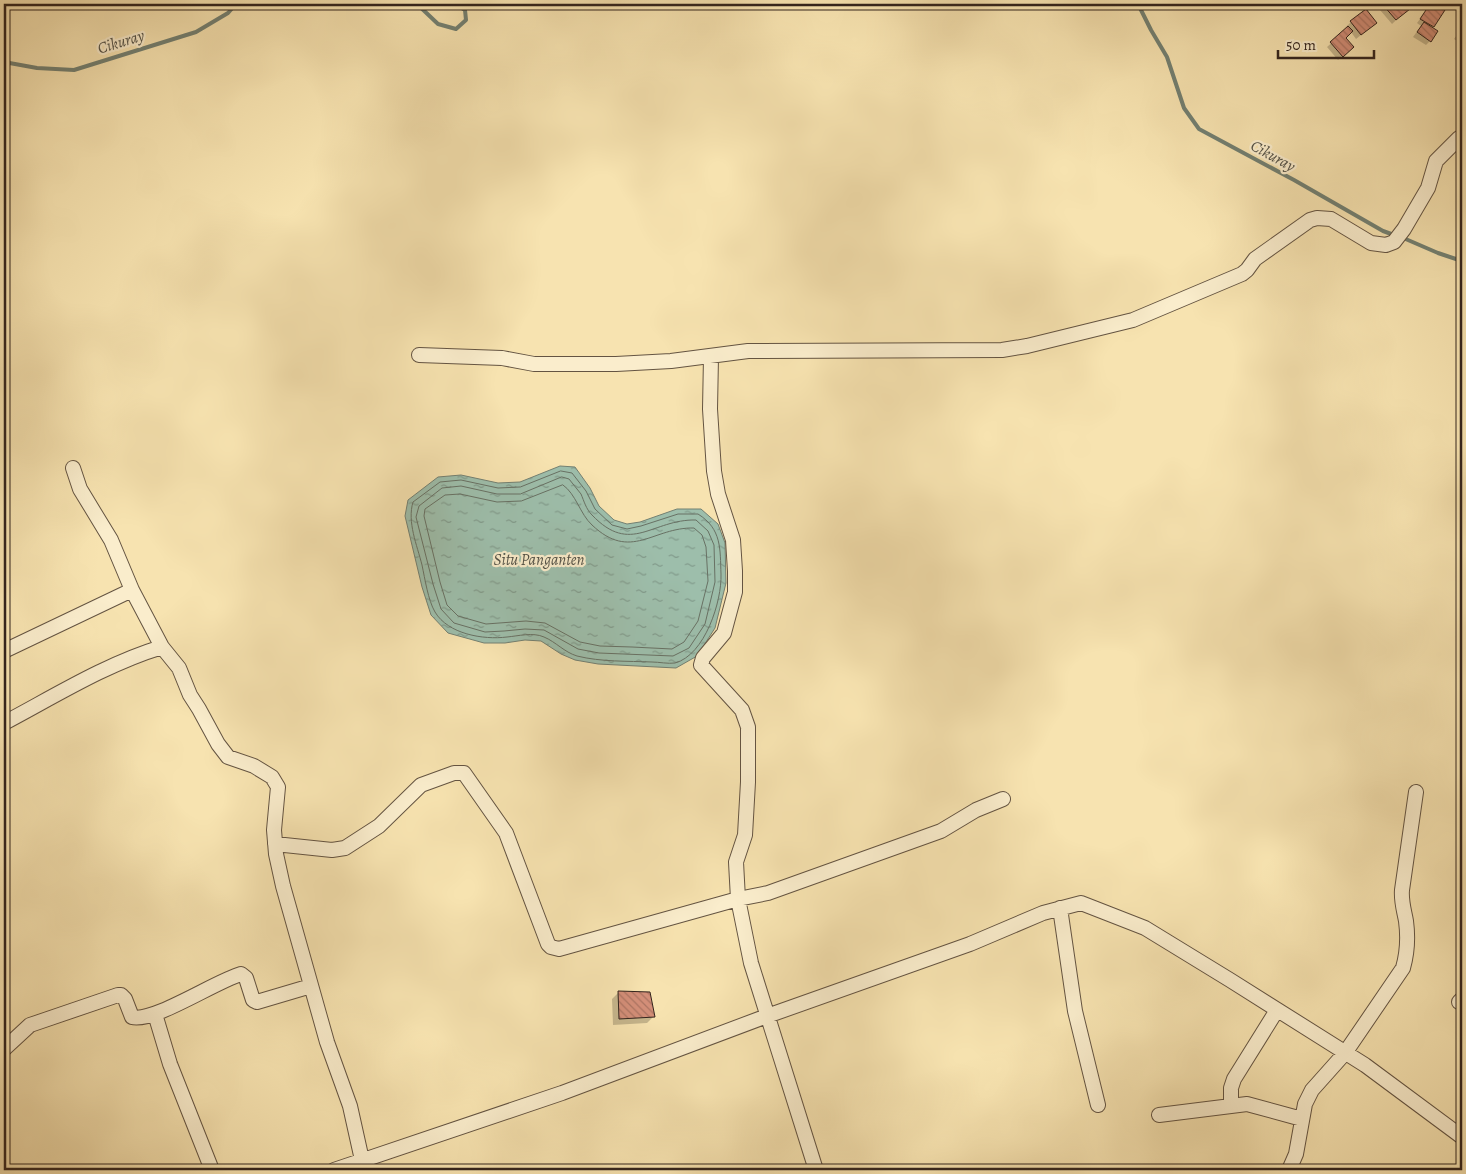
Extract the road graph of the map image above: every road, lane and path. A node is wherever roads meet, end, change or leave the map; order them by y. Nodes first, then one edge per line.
1 (1459, 138) dead end
2 (419, 355) dead end
3 (711, 357) junction
4 (73, 468) dead end
5 (132, 590) junction
6 (162, 647) junction
7 (4, 651) edge
8 (4, 723) edge
9 (1416, 792) dead end
10 (1003, 799) dead end
11 (275, 844) junction
12 (738, 899) junction
13 (1060, 908) junction
14 (311, 986) junction
15 (1277, 1010) junction
16 (155, 1014) junction
17 (767, 1016) junction
18 (4, 1049) edge
19 (1345, 1053) junction
20 (1098, 1105) dead end
21 (1231, 1106) junction
22 (1159, 1115) dead end
23 (1299, 1118) junction
24 (1462, 1137) edge
25 (362, 1160) junction
26 (212, 1170) edge
27 (334, 1170) edge
28 (816, 1170) edge
29 (1289, 1170) edge

1 - 3 street
2 - 3 street
3 - 12 street
4 - 5 street
5 - 6 street
5 - 7 street
6 - 8 street
6 - 11 street
9 - 19 street
10 - 12 street
11 - 12 street
11 - 14 street
12 - 17 street
13 - 15 street
13 - 17 street
13 - 20 street
14 - 16 street
14 - 25 street
15 - 19 street
15 - 21 street
16 - 18 street
16 - 26 street
17 - 25 street
17 - 28 street
19 - 23 street
19 - 24 street
21 - 22 street
21 - 23 street
23 - 29 street
25 - 27 street

